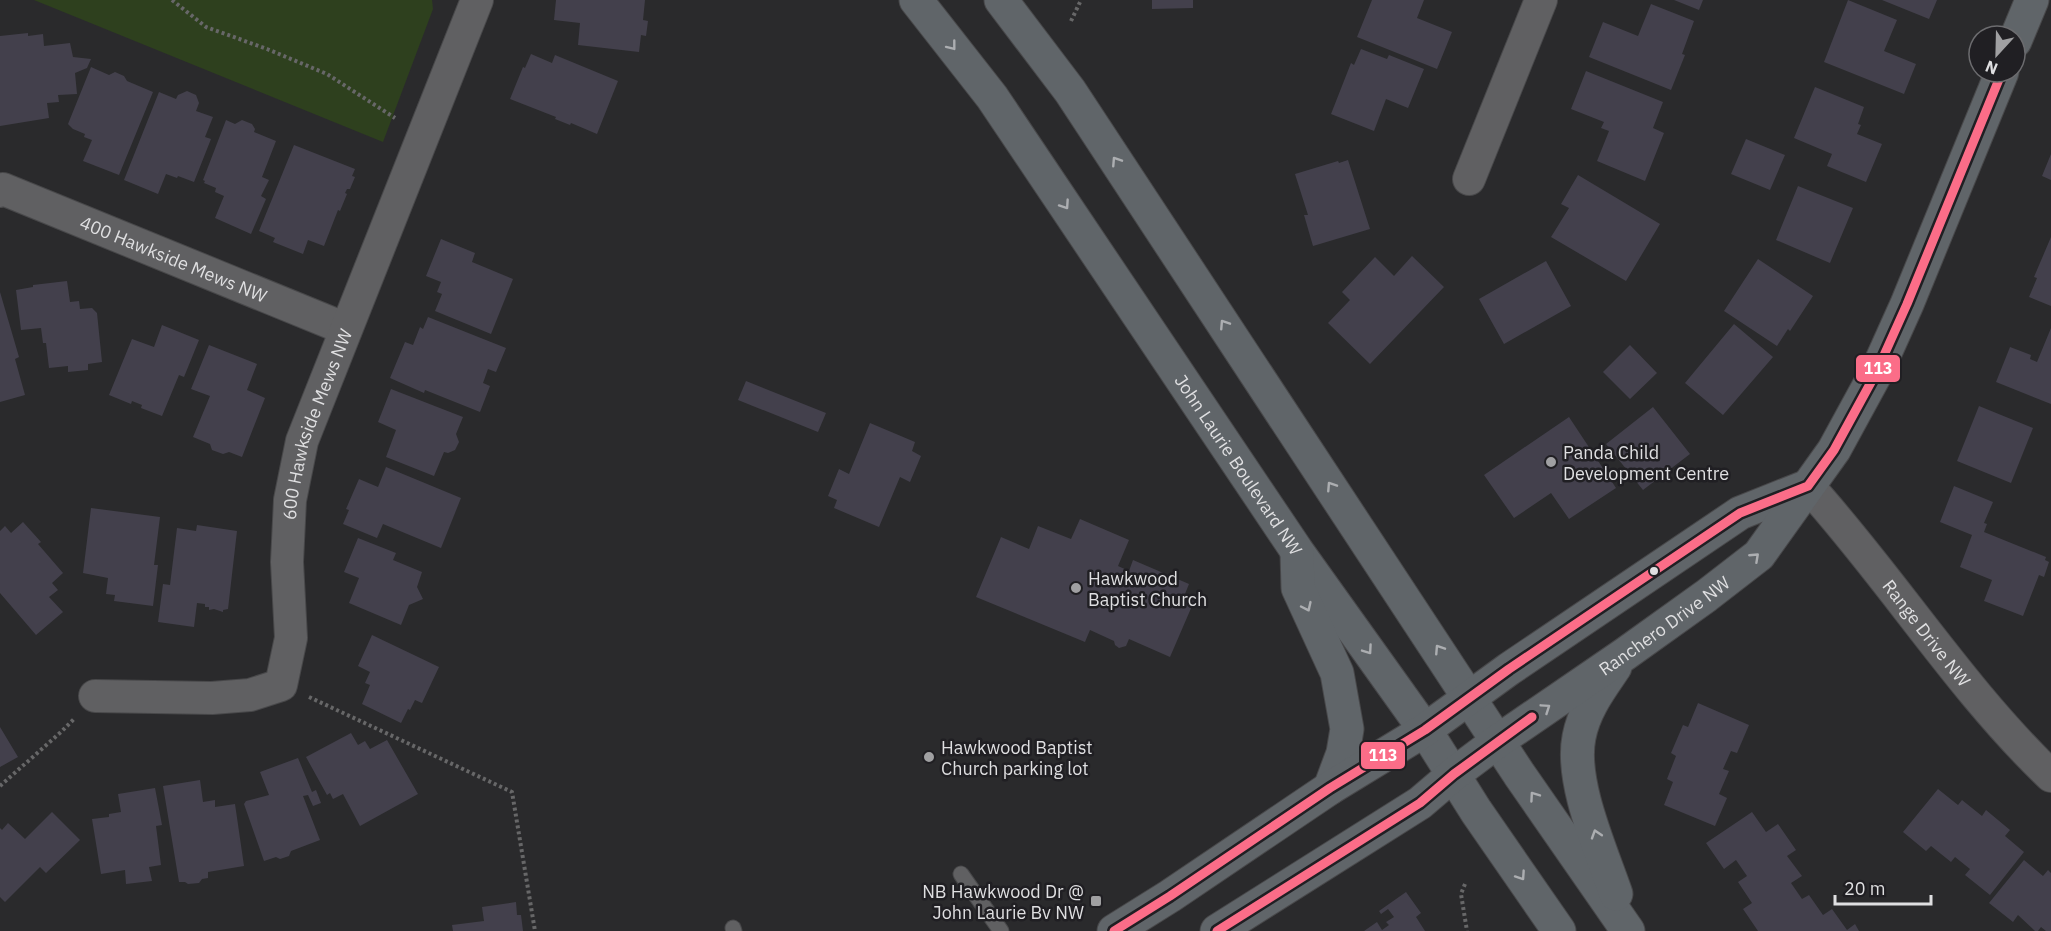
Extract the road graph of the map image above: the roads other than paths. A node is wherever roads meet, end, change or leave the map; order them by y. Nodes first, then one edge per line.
1 (477, 0) edge
2 (916, 0) edge
3 (1001, 0) edge
4 (1541, 0) edge
5 (2032, 0) edge
6 (2022, 24) edge
7 (1997, 84) edge
8 (1469, 179) dead end
9 (0, 191) edge
10 (346, 329) junction
11 (1808, 486) junction
12 (1298, 551) junction
13 (1625, 654) junction
14 (95, 696) road end
15 (1471, 698) junction
16 (1425, 730) junction
17 (1498, 741) junction
18 (1454, 774) junction
19 (2051, 776) edge
20 (1330, 788) junction
21 (962, 874) dead end
22 (1628, 930) edge
23 (1001, 931) edge
24 (1114, 931) edge
25 (1217, 931) edge
26 (1558, 931) edge

1 - 10 street, 600 Hawkside Mews NW
2 -> 12 main road, John Laurie Boulevard NW
15 -> 3 main road
4 - 8 street
5 - 6 main road
7 - 11 main road, Ranchero Drive NW
9 - 10 street, 400 Hawkside Mews NW
10 - 14 street, 600 Hawkside Mews NW
13 -> 11 main road, Ranchero Drive NW
11 - 15 main road
11 - 19 street, Range Drive NW
12 -> 16 main road, John Laurie Boulevard NW
12 -> 20 main road
17 -> 13 main road, Ranchero Drive NW
22 -> 13 main road
15 - 16 main road
15 - 17 main road
16 - 18 main road, John Laurie Boulevard NW
16 - 20 main road
17 - 18 main road, Ranchero Drive NW
22 -> 17 main road
18 - 25 main road, Ranchero Drive NW
18 -> 26 main road, John Laurie Boulevard NW
20 - 24 main road
21 - 23 lane

